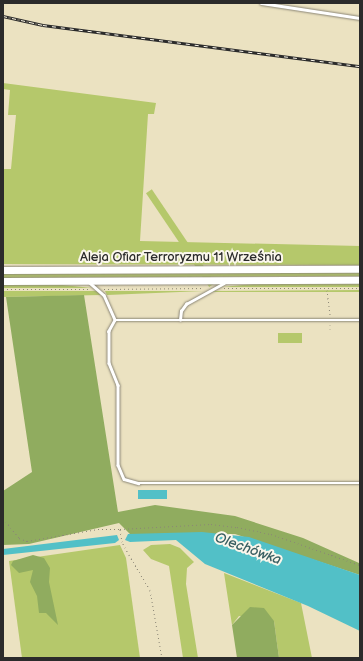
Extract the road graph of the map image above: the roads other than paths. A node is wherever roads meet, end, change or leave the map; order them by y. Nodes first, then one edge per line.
1 (261, 3) edge
2 (360, 18) edge
3 (360, 269) edge
4 (3, 270) edge
5 (84, 280) junction
6 (234, 280) junction
7 (360, 280) edge
8 (3, 281) edge
9 (115, 320) junction
10 (180, 320) junction
11 (360, 320) edge
12 (360, 483) edge

1 - 2 lane
3 - 4 street, Aleja Ofiar Terroryzmu 11 Września
5 - 6 street, Aleja Ofiar Terroryzmu 11 Września
5 - 8 street, Aleja Ofiar Terroryzmu 11 Września
5 - 9 lane
6 - 7 street, Aleja Ofiar Terroryzmu 11 Września
6 - 10 lane
9 - 10 lane
9 - 12 lane
10 - 11 lane

